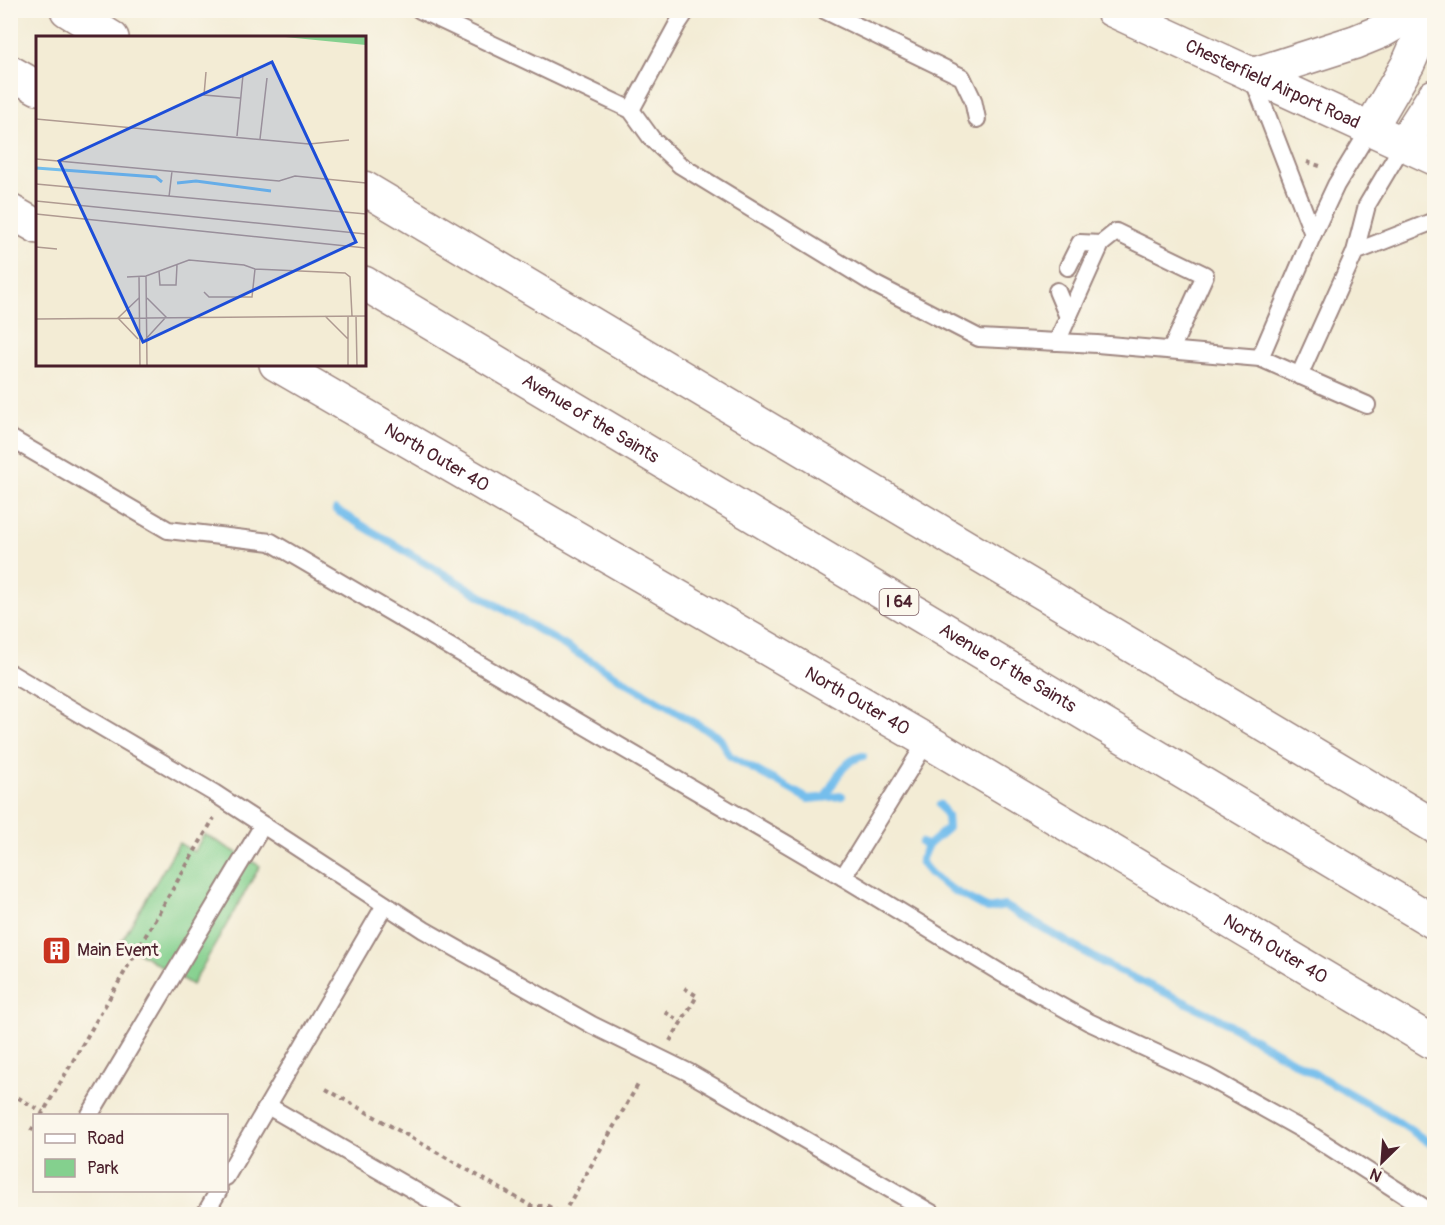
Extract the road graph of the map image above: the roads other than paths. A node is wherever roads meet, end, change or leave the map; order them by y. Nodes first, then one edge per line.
1 (67, 10) edge
2 (420, 10) edge
3 (687, 10) edge
4 (824, 10) edge
5 (1112, 10) edge
6 (1419, 10) edge
7 (1432, 10) edge
8 (109, 36) edge
9 (10, 72) edge
10 (1252, 75) junction
11 (36, 87) edge
12 (1434, 96) edge
13 (631, 110) junction
14 (977, 119) dead end
15 (1370, 129) junction
16 (1404, 143) junction
17 (1434, 158) edge
18 (366, 189) edge
19 (10, 211) edge
20 (1434, 221) edge
21 (36, 226) edge
22 (1313, 234) junction
23 (1101, 244) junction
24 (1355, 252) junction
25 (1068, 267) dead end
26 (366, 284) edge
27 (1057, 291) dead end
28 (1068, 317) junction
29 (1057, 342) junction
30 (1171, 350) junction
31 (1260, 358) junction
32 (279, 366) edge
33 (1299, 376) junction
34 (1367, 405) dead end
35 (10, 438) edge
36 (10, 673) edge
37 (927, 741) junction
38 (263, 825) junction
39 (1434, 826) edge
40 (843, 877) junction
41 (385, 905) junction
42 (1434, 922) edge
43 (1434, 1043) edge
44 (268, 1106) junction
45 (90, 1114) edge
46 (228, 1174) edge
47 (218, 1192) edge
48 (205, 1215) edge
49 (455, 1215) edge
50 (933, 1215) edge
51 (1434, 1215) edge

1 - 8 main road
2 - 13 lane
3 - 13 lane
4 - 14 lane
5 - 10 main road, Chesterfield Airport Road
6 - 10 main road
7 - 15 main road
9 - 11 main road
10 - 15 main road, Chesterfield Airport Road
10 - 22 lane
12 - 16 main road
13 - 29 lane
15 - 16 main road, Chesterfield Airport Road
15 - 22 lane
16 - 17 main road, Chesterfield Airport Road
16 - 24 lane
18 - 39 main road
19 - 21 main road
20 - 24 lane
22 - 31 lane
23 - 25 lane
23 - 28 lane
23 - 30 lane
24 - 33 lane
26 - 42 main road, Avenue of the Saints / I 64
27 - 28 lane
28 - 29 lane
29 - 30 lane
30 - 31 lane
31 - 33 lane
32 - 37 main road, North Outer 40
33 - 34 lane
35 - 40 lane
36 - 38 lane
37 - 40 lane
37 - 43 main road, North Outer 40
38 - 41 lane
38 - 45 lane
40 - 51 lane
41 - 44 lane
41 - 50 lane
44 - 46 lane
44 - 49 lane
47 - 48 lane

